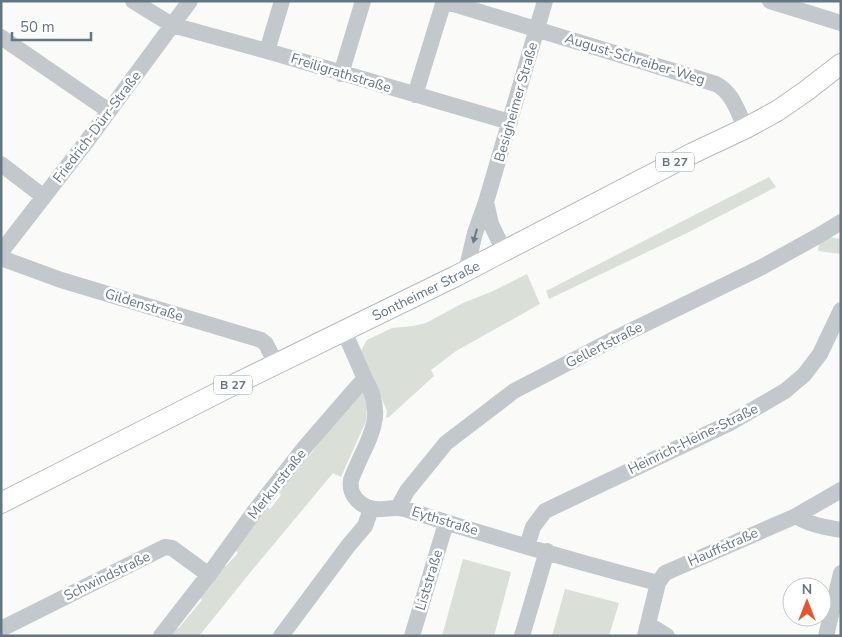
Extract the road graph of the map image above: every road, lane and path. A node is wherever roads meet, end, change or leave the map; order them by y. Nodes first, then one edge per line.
1 (133, 1) edge
2 (190, 1) edge
3 (282, 1) edge
4 (363, 1) edge
5 (444, 1) edge
6 (545, 1) edge
7 (770, 1) edge
8 (841, 23) edge
9 (172, 25) junction
10 (537, 30) junction
11 (1, 37) edge
12 (267, 51) junction
13 (841, 64) edge
14 (341, 74) junction
15 (415, 95) junction
16 (109, 111) junction
17 (510, 122) junction
18 (746, 128) junction
19 (1, 164) edge
20 (44, 197) junction
21 (486, 202) junction
22 (841, 222) edge
23 (3, 249) edge
24 (504, 251) junction
25 (466, 271) junction
26 (841, 310) edge
27 (344, 331) junction
28 (276, 364) junction
29 (365, 379) junction
30 (841, 490) edge
31 (1, 503) edge
32 (400, 508) junction
33 (371, 509) junction
34 (796, 516) junction
35 (446, 523) junction
36 (841, 530) edge
37 (527, 546) junction
38 (547, 552) junction
39 (841, 572) edge
40 (208, 575) junction
41 (658, 583) junction
42 (1, 629) edge
43 (646, 630) edge
44 (162, 636) edge
45 (280, 636) edge
46 (412, 636) edge
47 (522, 636) edge
48 (667, 636) edge
49 (826, 636) edge

1 - 9 street, Freiligrathstraße
2 - 9 street, Friedrich-Dürr-Straße
3 - 12 street
4 - 14 street
5 - 10 street, August-Schreiber-Weg
5 - 15 street
6 - 10 street, Besigheimer Straße
7 - 8 street
9 - 12 street, Freiligrathstraße
9 - 16 street, Friedrich-Dürr-Straße
10 - 17 street, Besigheimer Straße
10 - 18 street, August-Schreiber-Weg
11 - 16 street
12 - 14 street, Freiligrathstraße
13 - 18 main road, Sontheimer Straße / B 27
14 - 15 street, Freiligrathstraße
15 - 17 street, Freiligrathstraße
16 - 20 street, Friedrich-Dürr-Straße
17 - 21 street, Besigheimer Straße
18 - 24 main road, Sontheimer Straße / B 27
19 - 20 street
20 - 23 street, Friedrich-Dürr-Straße
21 - 24 street
21 -> 25 street, Besigheimer Straße
22 - 32 street, Gellertstraße
23 - 28 street, Gildenstraße
24 - 25 main road, Sontheimer Straße / B 27
25 - 27 main road, Sontheimer Straße / B 27
26 - 37 street, Heinrich-Heine-Straße
27 - 28 main road, Sontheimer Straße / B 27
27 - 29 street
28 - 31 main road, Sontheimer Straße / B 27
29 - 33 street
29 - 40 street, Merkurstraße
30 - 34 street, Hauffstraße
32 - 33 street, Eythstraße
32 - 35 street, Eythstraße
33 - 45 street
34 - 36 street
34 - 41 street, Hauffstraße
35 - 37 street, Eythstraße
35 - 46 street, Liststraße
37 - 38 street, Eythstraße
38 - 41 street, Eythstraße
38 - 47 street
39 - 49 street
40 - 42 street, Schwindstraße
40 - 44 street, Merkurstraße
41 - 43 street
43 - 48 street

